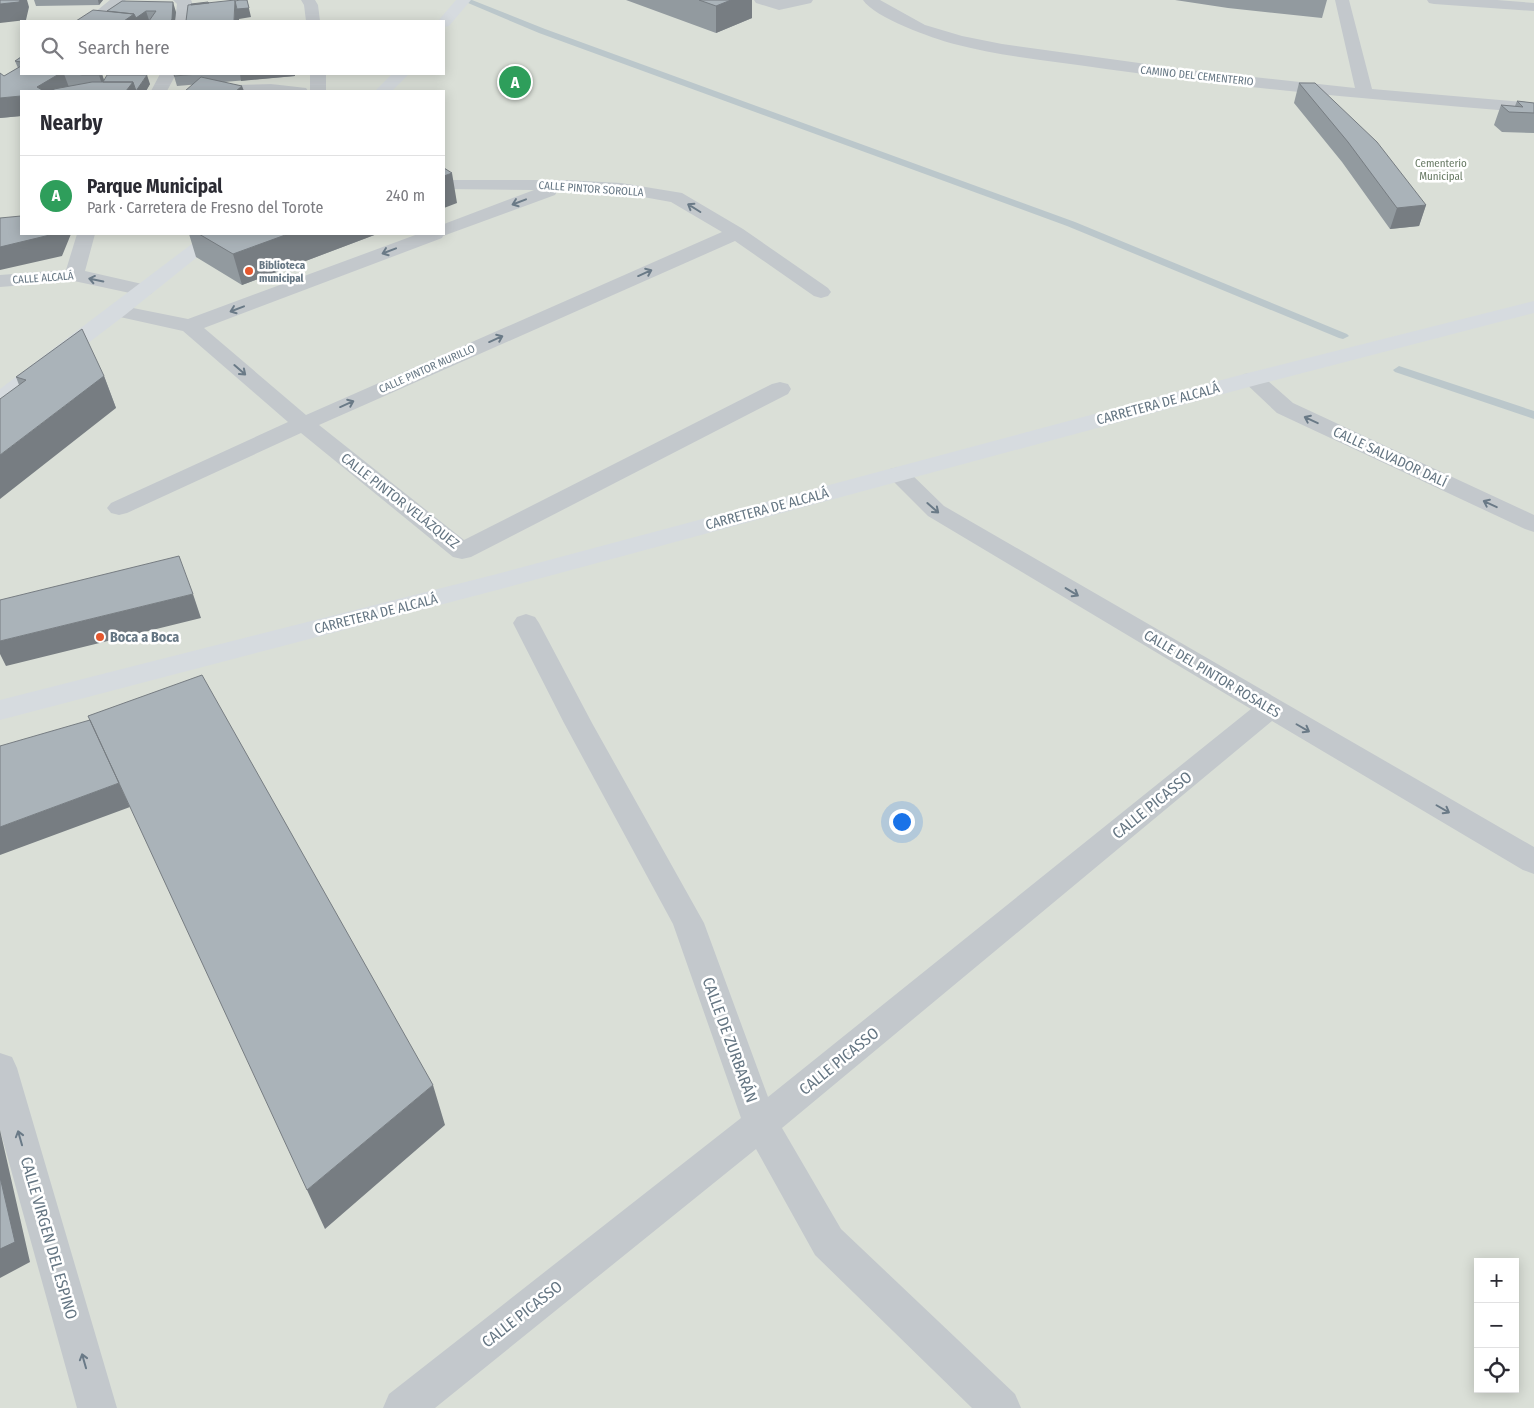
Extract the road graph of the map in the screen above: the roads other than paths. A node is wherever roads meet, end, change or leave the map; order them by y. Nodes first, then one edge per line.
1 (119, 0) edge
2 (180, 0) edge
3 (308, 0) edge
4 (464, 0) edge
5 (761, 0) edge
6 (806, 0) edge
7 (870, 0) edge
8 (1342, 0) edge
9 (1434, 0) edge
10 (1534, 7) edge
11 (448, 18) edge
12 (92, 20) edge
13 (182, 20) edge
14 (314, 20) edge
15 (167, 75) edge
16 (318, 75) edge
17 (400, 75) edge
18 (160, 90) edge
19 (236, 90) edge
20 (286, 90) edge
21 (318, 90) edge
22 (384, 90) edge
23 (1365, 94) junction
24 (1534, 108) edge
25 (452, 185) dead end
26 (564, 185) junction
27 (445, 230) edge
28 (736, 233) junction
29 (86, 235) edge
30 (216, 235) edge
31 (432, 235) edge
32 (74, 275) junction
33 (0, 281) edge
34 (144, 290) junction
35 (821, 292) dead end
36 (1534, 307) edge
37 (118, 311) junction
38 (190, 326) junction
39 (1252, 379) junction
40 (780, 389) dead end
41 (0, 399) edge
42 (302, 424) junction
43 (898, 474) junction
44 (119, 508) dead end
45 (1534, 524) edge
46 (526, 623) dead end
47 (1270, 708) junction
48 (0, 710) edge
49 (1534, 862) edge
50 (0, 1068) edge
51 (761, 1124) junction
52 (97, 1408) edge
53 (403, 1408) edge
54 (1002, 1408) edge

1 - 12 street
2 - 13 street
3 - 14 street
4 - 11 street
5 - 6 street
7 - 23 street, CAMINO DEL CEMENTERIO
8 - 23 street
9 - 10 street
15 - 18 street
16 - 21 street
17 - 22 street
19 - 20 street
23 - 24 street, CAMINO DEL CEMENTERIO
25 - 26 street, CALLE PINTOR SOROLLA
26 -> 27 street
28 -> 26 street, CALLE PINTOR SOROLLA
28 - 35 street, CALLE PINTOR SOROLLA
42 -> 28 street, CALLE PINTOR MURILLO
29 - 32 street
30 - 34 street
31 -> 38 street
32 - 33 street, CALLE ALCALÁ
34 -> 32 street, CALLE ALCALÁ
34 - 37 street
36 - 39 street, CARRETERA DE ALCALÁ
37 - 38 street, CALLE PINTOR VELÁZQUEZ
37 - 41 street
38 -> 42 street, CALLE PINTOR VELÁZQUEZ
39 - 43 street, CARRETERA DE ALCALÁ
45 -> 39 street, CALLE SALVADOR DALÍ
40 - 42 street, CALLE PINTOR VELÁZQUEZ
42 - 44 street, CALLE PINTOR MURILLO
43 -> 47 street, CALLE DEL PINTOR ROSALES
43 - 48 street, CARRETERA DE ALCALÁ
46 - 51 street, CALLE DE ZURBARÁN
47 -> 49 street, CALLE DEL PINTOR ROSALES
47 - 51 street, CALLE PICASSO
52 -> 50 street, CALLE VIRGEN DEL ESPINO
51 - 53 street, CALLE PICASSO
51 - 54 street, CALLE DE ZURBARÁN

